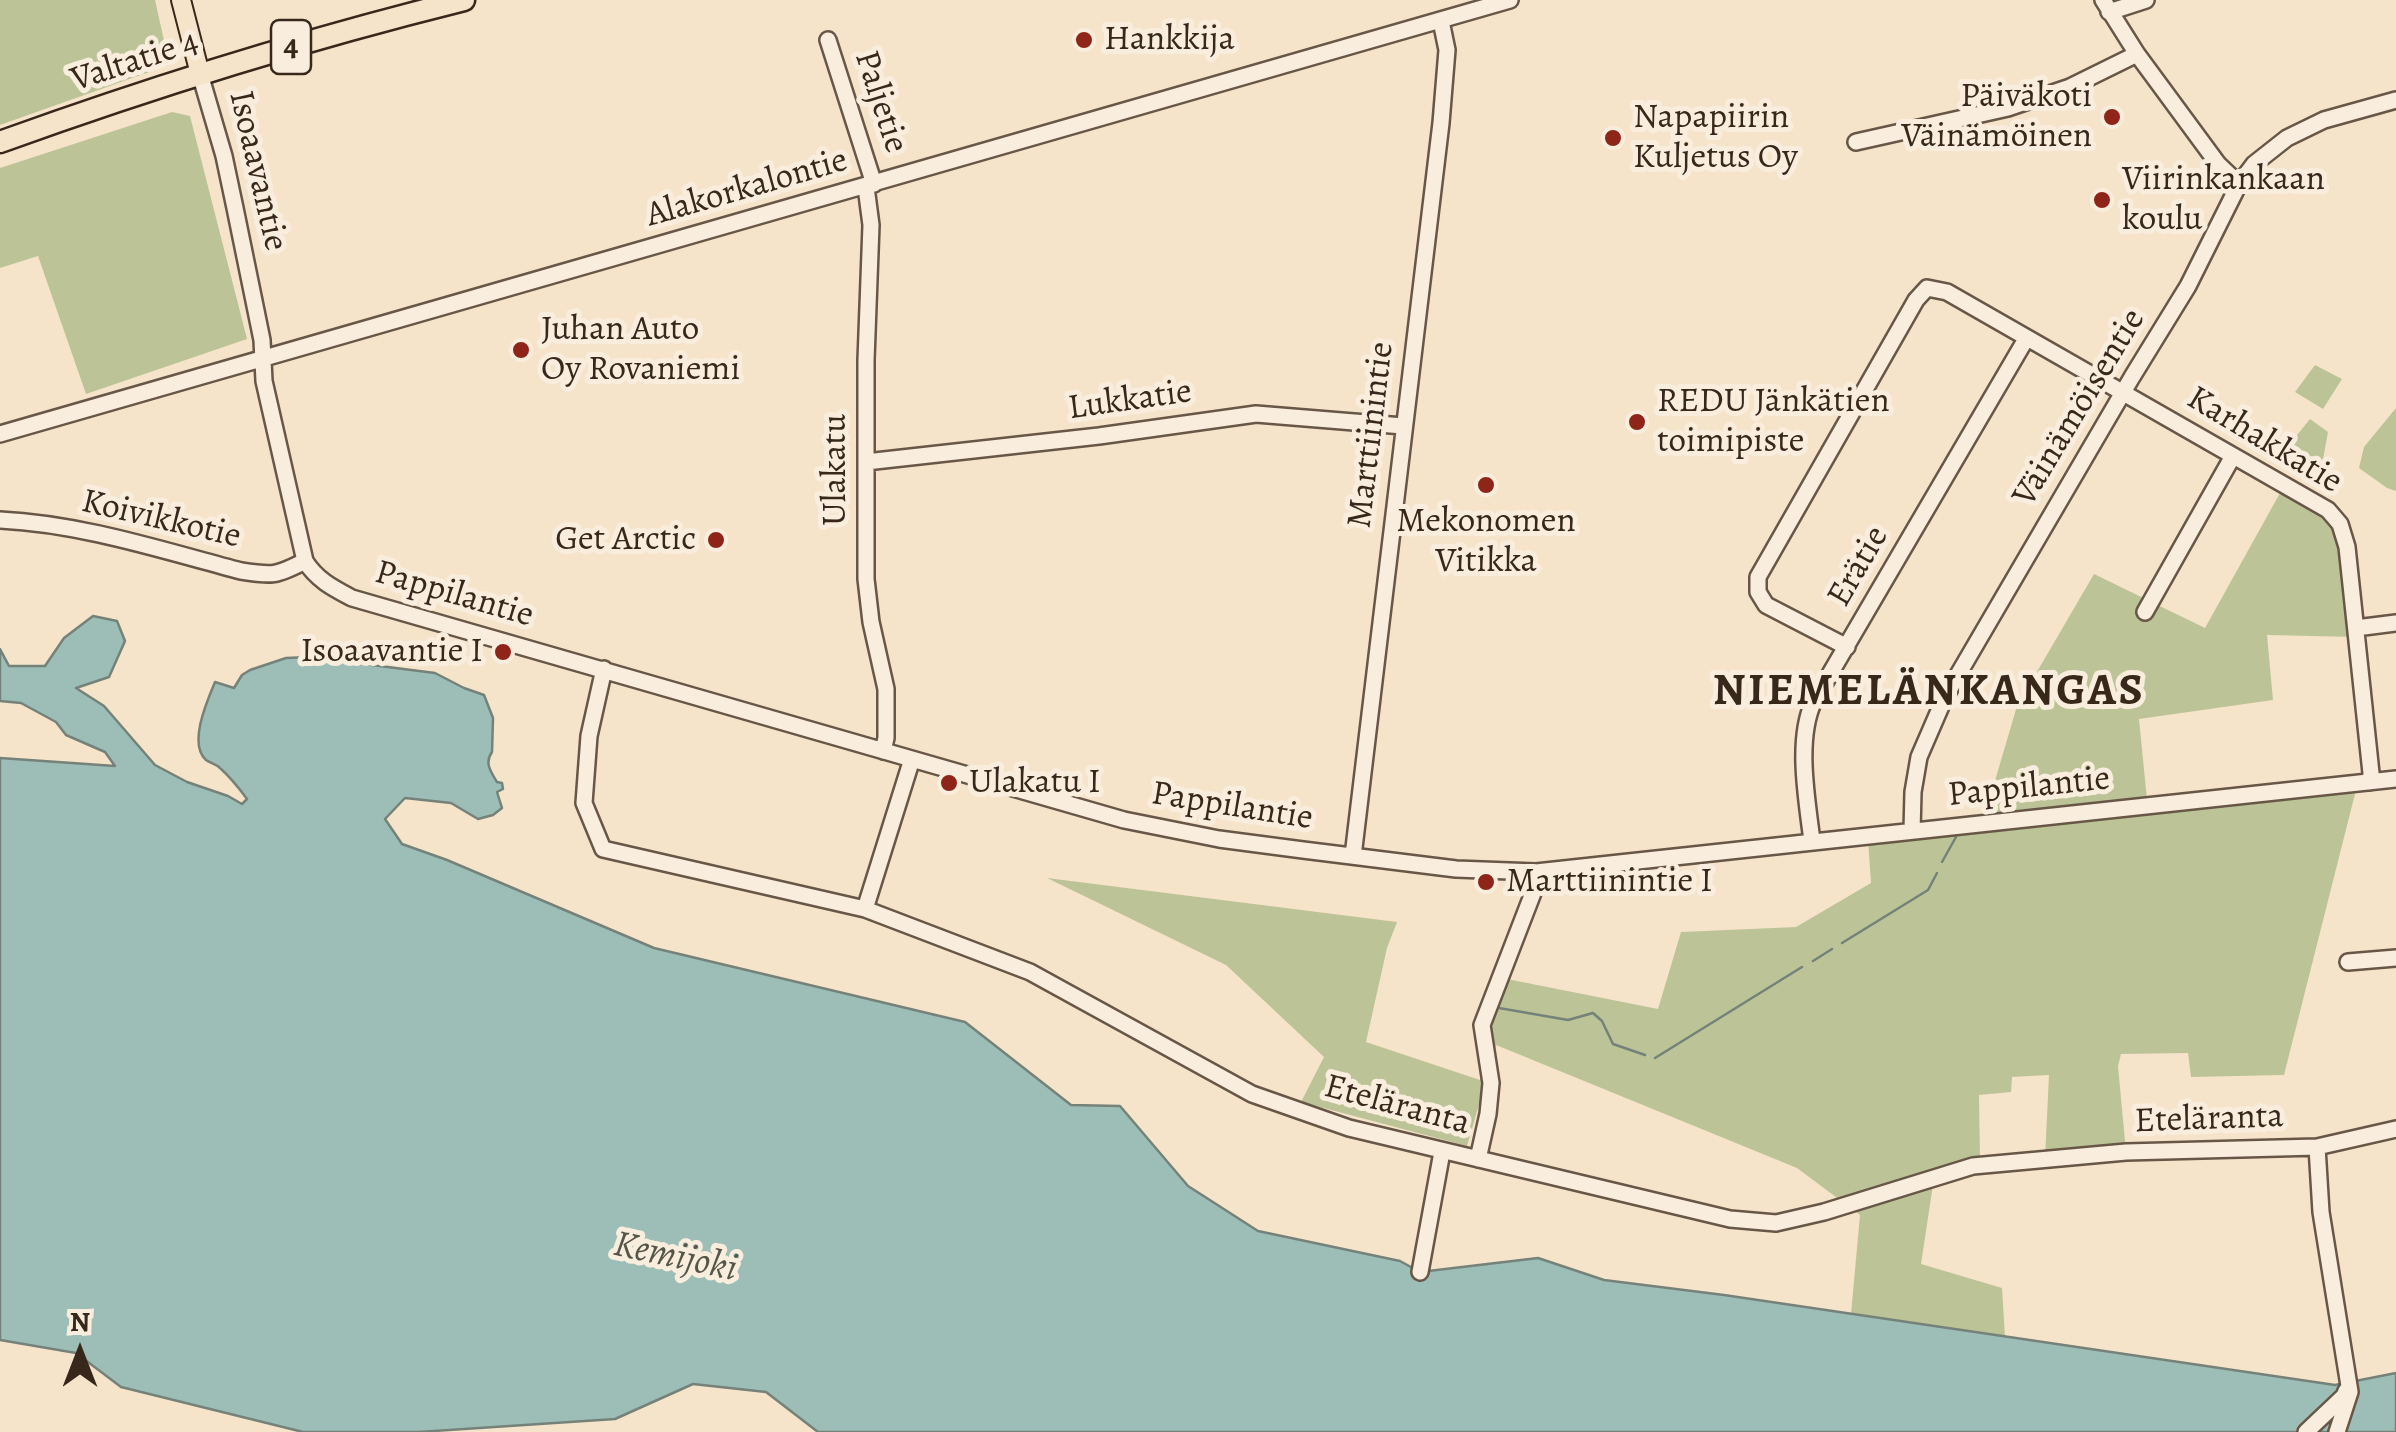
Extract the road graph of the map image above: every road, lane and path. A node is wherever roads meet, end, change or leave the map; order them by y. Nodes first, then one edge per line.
1 (182, 0) edge
2 (464, 0) edge
3 (1510, 0) edge
4 (2146, 0) edge
5 (2106, 6) edge
6 (1441, 20) junction
7 (828, 40) dead end
8 (2137, 54) junction
9 (200, 74) junction
10 (2396, 100) edge
11 (0, 142) edge
12 (1856, 142) dead end
13 (2240, 184) junction
14 (871, 185) junction
15 (2026, 339) junction
16 (264, 358) junction
17 (2123, 392) junction
18 (1403, 426) junction
19 (0, 434) edge
20 (2233, 456) junction
21 (866, 462) junction
22 (0, 520) edge
23 (305, 561) junction
24 (2145, 612) dead end
25 (2396, 623) edge
26 (2356, 628) junction
27 (1847, 647) junction
28 (604, 669) junction
29 (882, 751) junction
30 (912, 759) junction
31 (2396, 780) edge
32 (2370, 782) junction
33 (1912, 831) junction
34 (1812, 842) junction
35 (1353, 856) junction
36 (1536, 872) junction
37 (865, 909) junction
38 (2396, 958) edge
39 (2348, 962) dead end
40 (2396, 1129) edge
41 (2317, 1147) junction
42 (1442, 1152) junction
43 (1478, 1159) junction
44 (1420, 1272) dead end
45 (2348, 1382) junction
46 (2306, 1432) edge
47 (2337, 1432) edge

1 - 9 main road, Isoaavantie
2 - 9 highway, Valtatie 4 / 4
3 - 6 street, Alakorkalontie
4 - 5 street
5 - 8 street
6 - 14 street, Alakorkalontie
6 - 18 street, Marttiinintie
7 - 14 street, Paljetie
8 - 12 street
8 - 13 street
9 - 11 highway, Valtatie 4 / 4
9 - 16 street, Isoaavantie
10 - 13 street, Väinämöisentie
13 - 17 street, Väinämöisentie
14 - 16 street, Alakorkalontie
14 - 21 street, Ulakatu
15 - 17 street, Karhakkatie
15 - 27 street, Erätie
15 - 27 street, Karhakkatie
16 - 19 street, Alakorkalontie
16 - 23 street
17 - 20 street, Karhakkatie
17 - 33 street, Väinämöisentie
18 - 21 street, Lukkatie
18 - 35 street, Marttiinintie
20 - 24 street
20 - 26 street, Karhakkatie
21 - 29 street, Ulakatu
22 - 23 street, Koivikkotie
23 - 28 street, Pappilantie
25 - 26 street
26 - 32 street, Karhakkatie
27 - 34 street, Erätie
28 - 29 street, Pappilantie
28 - 37 street, Eteläranta
29 - 30 street, Pappilantie
30 - 35 street, Pappilantie
30 - 37 street
31 - 32 street, Pappilantie
32 - 33 street, Pappilantie
33 - 34 street, Pappilantie
34 - 36 street, Pappilantie
35 - 36 street, Pappilantie
36 - 43 street
37 - 42 street, Eteläranta
38 - 39 street
40 - 41 street, Eteläranta
41 - 43 street, Eteläranta
41 - 45 street
42 - 43 street, Eteläranta
42 - 44 street
45 - 46 street
45 - 47 street

